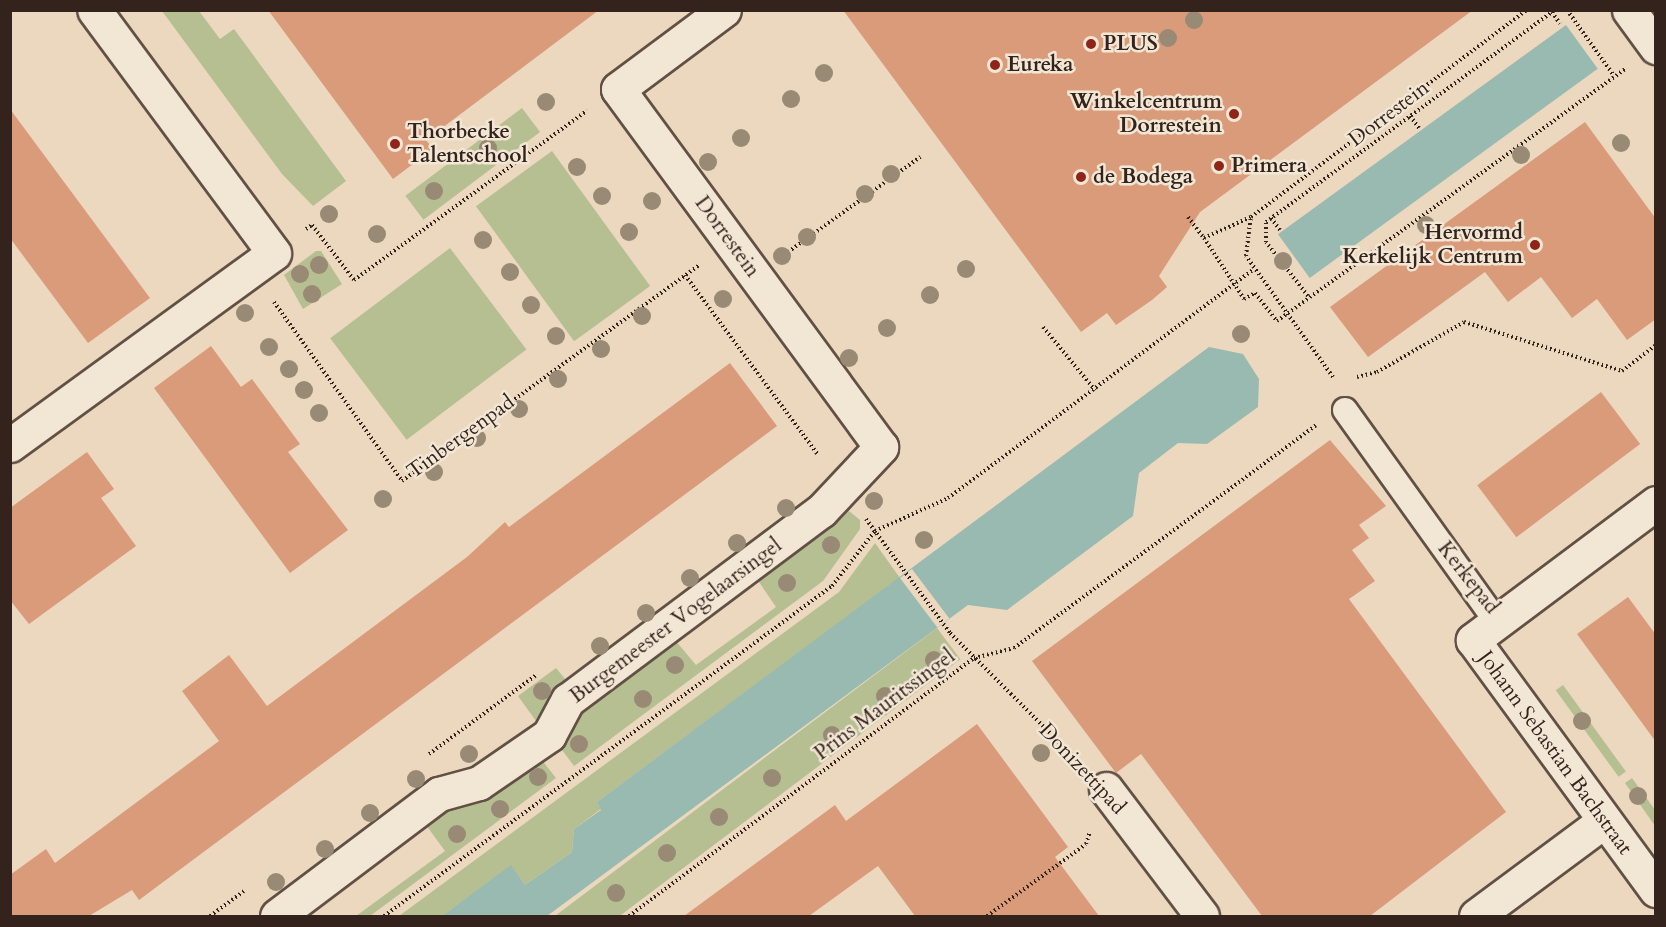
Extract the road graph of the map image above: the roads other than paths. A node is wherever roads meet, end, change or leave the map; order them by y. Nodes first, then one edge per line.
1 (94, 10) edge
2 (724, 10) edge
3 (1629, 10) edge
4 (1645, 54) edge
5 (1345, 410) road end
6 (10, 446) edge
7 (844, 488) joint
8 (1656, 503) edge
9 (1496, 621) junction
10 (1106, 789) road end
11 (1604, 821) junction
12 (1656, 890) edge
13 (278, 916) edge
14 (1202, 916) edge
15 (1476, 916) edge

1 - 6 street
2 - 7 street, Dorrestein
3 - 4 street
5 - 9 lane, Kerkepad
7 - 13 street, Burgemeester Vogelaarsingel
8 - 9 street, Kerkepad
9 - 11 street, Johann Sebastian Bachstraat
10 - 14 street, Donizettipad
11 - 12 street, Johann Sebastian Bachstraat
11 - 15 street

